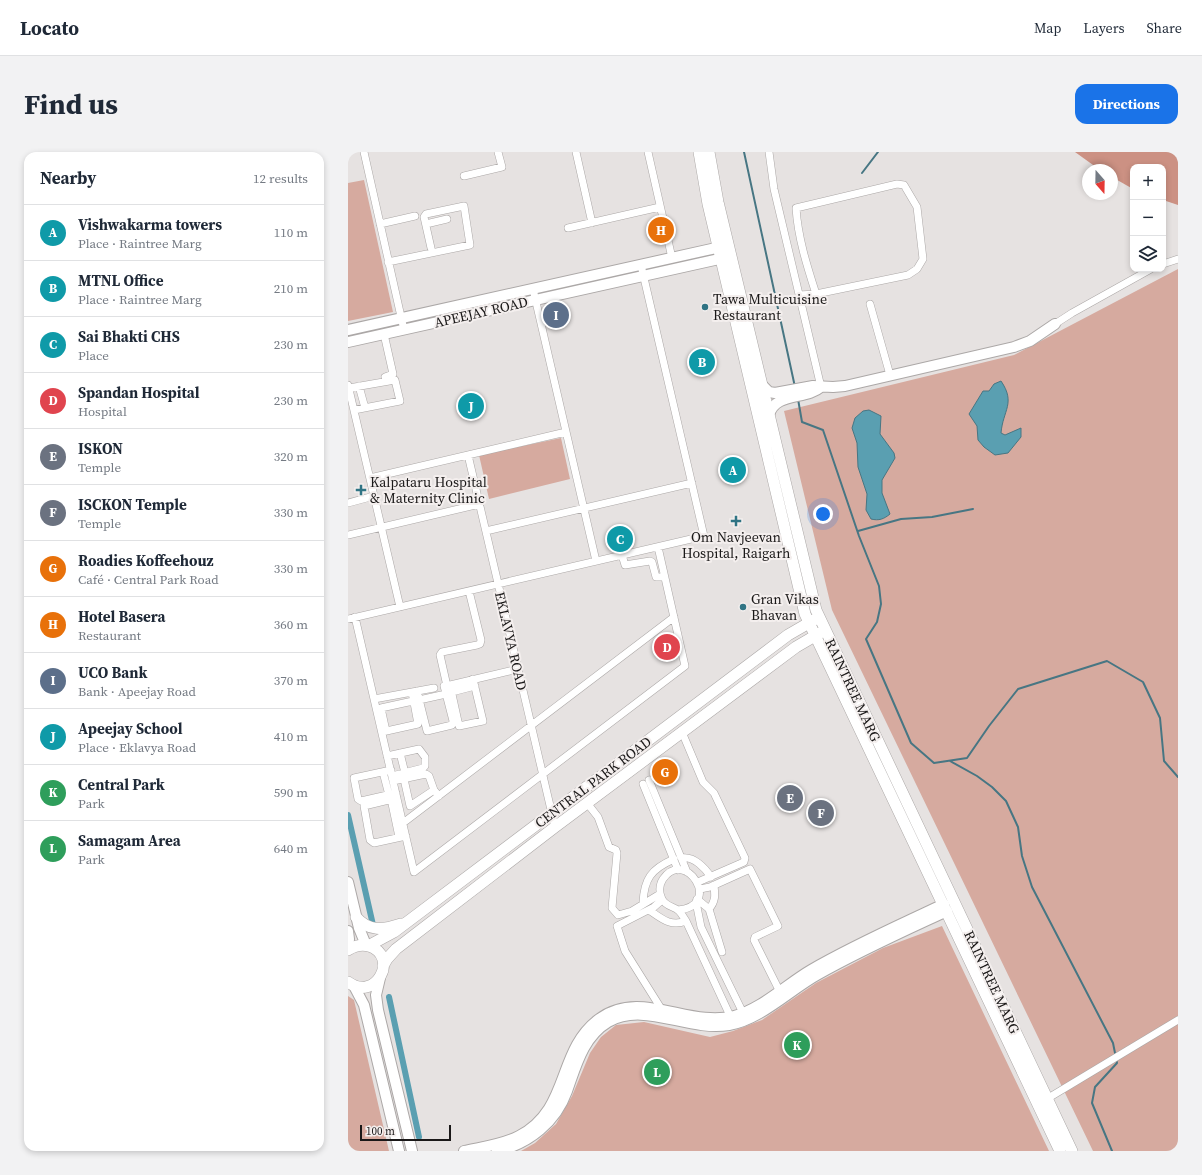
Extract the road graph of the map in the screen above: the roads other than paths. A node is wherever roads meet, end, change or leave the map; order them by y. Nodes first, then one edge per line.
1 (364, 152) edge
2 (498, 152) edge
3 (576, 152) edge
4 (648, 152) edge
5 (698, 152) edge
6 (710, 152) edge
7 (769, 152) edge
8 (464, 176) dead end
9 (660, 207) junction
10 (416, 216) dead end
11 (447, 219) dead end
12 (592, 222) junction
13 (380, 224) junction
14 (426, 224) junction
15 (568, 228) dead end
16 (431, 248) dead end
17 (725, 252) junction
18 (672, 258) junction
19 (1178, 259) edge
20 (388, 262) junction
21 (1166, 263) edge
22 (641, 265) junction
23 (1146, 272) edge
24 (644, 275) junction
25 (533, 289) junction
26 (799, 294) junction
27 (816, 294) junction
28 (535, 300) junction
29 (870, 304) dead end
30 (401, 318) junction
31 (1055, 324) joint
32 (348, 330) edge
33 (404, 330) junction
34 (384, 334) junction
35 (348, 342) edge
36 (890, 375) junction
37 (762, 385) junction
38 (348, 386) edge
39 (359, 386) junction
40 (821, 387) junction
41 (789, 395) junction
42 (365, 408) junction
43 (354, 410) junction
44 (769, 415) junction
45 (566, 432) junction
46 (468, 455) junction
47 (370, 478) junction
48 (692, 483) junction
49 (374, 496) junction
50 (348, 504) edge
51 (480, 504) junction
52 (584, 508) junction
53 (381, 527) junction
54 (486, 531) junction
55 (348, 535) edge
56 (658, 547) junction
57 (622, 555) junction
58 (596, 561) junction
59 (664, 577) junction
60 (498, 584) junction
61 (469, 591) junction
62 (400, 607) junction
63 (674, 617) junction
64 (352, 618) edge
65 (814, 620) junction
66 (820, 633) junction
67 (518, 669) junction
68 (474, 683) junction
69 (445, 688) junction
70 (414, 692) junction
71 (374, 699) junction
72 (416, 700) junction
73 (531, 726) junction
74 (384, 731) junction
75 (682, 732) junction
76 (400, 753) junction
77 (387, 756) junction
78 (390, 775) junction
79 (542, 775) junction
80 (404, 776) junction
81 (434, 790) junction
82 (393, 796) junction
83 (439, 796) junction
84 (587, 803) junction
85 (552, 814) junction
86 (403, 823) junction
87 (555, 827) junction
88 (403, 837) junction
89 (682, 858) junction
90 (674, 859) junction
91 (678, 870) junction
92 (687, 872) junction
93 (711, 877) junction
94 (348, 882) edge
95 (714, 885) junction
96 (699, 886) junction
97 (661, 897) junction
98 (697, 900) junction
99 (643, 903) junction
100 (946, 908) junction
101 (709, 909) junction
102 (649, 910) junction
103 (678, 910) junction
104 (356, 917) junction
105 (686, 921) junction
106 (408, 922) junction
107 (348, 931) edge
108 (367, 946) junction
109 (348, 950) edge
110 (722, 952) dead end
111 (383, 966) junction
112 (380, 978) junction
113 (350, 984) edge
114 (779, 990) junction
115 (662, 1010) junction
116 (745, 1017) junction
117 (1178, 1020) edge
118 (732, 1021) junction
119 (1042, 1101) junction
120 (399, 1151) edge
121 (412, 1151) edge
122 (464, 1151) edge
123 (497, 1151) edge
124 (1060, 1151) edge
125 (1072, 1151) edge

1 - 13 street
2 - 8 street
3 - 12 street
4 - 9 street
5 - 17 main road, RAINTREE MARG
6 - 17 main road, RAINTREE MARG
7 - 26 street
9 - 12 street
9 - 18 street
10 - 13 street
11 - 14 street
12 - 15 street
13 - 20 street
14 - 16 street
14 - 20 street
17 - 18 street, APEEJAY ROAD
17 - 24 street, APEEJAY ROAD
17 - 37 main road, RAINTREE MARG
17 - 65 main road, RAINTREE MARG
18 - 22 street, APEEJAY ROAD
19 - 21 street
20 - 30 street
22 - 24 street
22 - 25 street, APEEJAY ROAD
23 - 31 street
24 - 28 street, APEEJAY ROAD
24 - 48 street
25 - 28 street
25 - 30 street, APEEJAY ROAD
26 - 27 street
26 - 40 street
27 - 27 street
28 - 33 street, APEEJAY ROAD
28 - 45 street
29 - 36 street
30 - 32 street, APEEJAY ROAD
30 - 33 street
31 - 36 street
33 - 34 street, APEEJAY ROAD
34 - 35 street, APEEJAY ROAD
34 - 38 street
36 - 40 street
37 - 41 street
37 - 44 main road, RAINTREE MARG
38 - 39 street
38 - 43 street
39 - 42 street
39 - 42 street
40 - 41 street
41 - 44 street
42 - 43 street
43 - 47 street
44 - 65 main road, RAINTREE MARG
45 - 46 street
45 - 52 street
46 - 47 street
46 - 51 street, EKLAVYA ROAD
47 - 49 street
48 - 52 street
48 - 56 street
49 - 50 street
49 - 53 street
51 - 53 street
51 - 54 street, EKLAVYA ROAD
52 - 54 street
52 - 58 street
53 - 55 street
53 - 62 street
54 - 60 street, EKLAVYA ROAD
56 - 57 street
56 - 59 street
57 - 58 street
57 - 59 street
58 - 60 street
59 - 63 street
60 - 61 street
60 - 67 street, EKLAVYA ROAD
61 - 62 street
61 - 69 street
62 - 64 street
63 - 73 street
63 - 79 street
64 - 71 street
65 - 66 main road, RAINTREE MARG
65 - 85 main road, CENTRAL PARK ROAD
66 - 75 main road, CENTRAL PARK ROAD
66 - 100 main road, RAINTREE MARG
66 - 119 main road, RAINTREE MARG
67 - 68 street
67 - 73 street, EKLAVYA ROAD
68 - 69 street
68 - 69 street
69 - 70 street
69 - 72 street
69 - 72 street
70 - 71 street
70 - 72 street
71 - 74 street
72 - 74 street
72 - 74 street
73 - 79 street, EKLAVYA ROAD
73 - 83 street
74 - 77 street
75 - 84 main road, CENTRAL PARK ROAD
75 - 93 street
76 - 77 street
76 - 80 street
76 - 80 street
77 - 78 street
78 - 80 street
78 - 82 street
78 - 82 street
78 - 82 street
79 - 85 street, EKLAVYA ROAD
79 - 88 street
80 - 81 street
80 - 81 street
81 - 83 street
82 - 86 street
82 - 88 street
82 - 88 street
83 - 86 street
84 - 87 main road, CENTRAL PARK ROAD
84 - 99 street
85 - 87 street, EKLAVYA ROAD
85 - 106 main road, CENTRAL PARK ROAD
86 - 88 street
87 - 111 main road, CENTRAL PARK ROAD
89 - 90 street
89 - 92 street
89 - 93 street
90 - 91 street
90 - 99 street
91 - 92 street
91 - 97 street
92 - 96 street
93 - 96 street
94 - 104 street
95 - 96 street
95 - 101 street
95 - 114 street
96 - 98 street
97 - 99 street
97 - 102 street
97 - 103 street
98 - 101 street
98 - 103 street
98 - 116 street
100 - 114 street
100 - 116 street
100 - 119 main road, RAINTREE MARG
101 - 110 street
102 - 105 street
102 - 115 street
103 - 105 street
104 - 106 main road
104 - 108 street
105 - 118 street
106 - 108 main road, CENTRAL PARK ROAD
107 - 109 street
108 - 109 main road, CENTRAL PARK ROAD
108 - 111 main road
111 - 112 main road
112 - 113 main road
112 - 121 street
113 - 120 street
114 - 116 street
115 - 118 street
115 - 122 street
116 - 118 street
117 - 119 street
118 - 123 street
119 - 124 main road, RAINTREE MARG
119 - 125 main road, RAINTREE MARG

